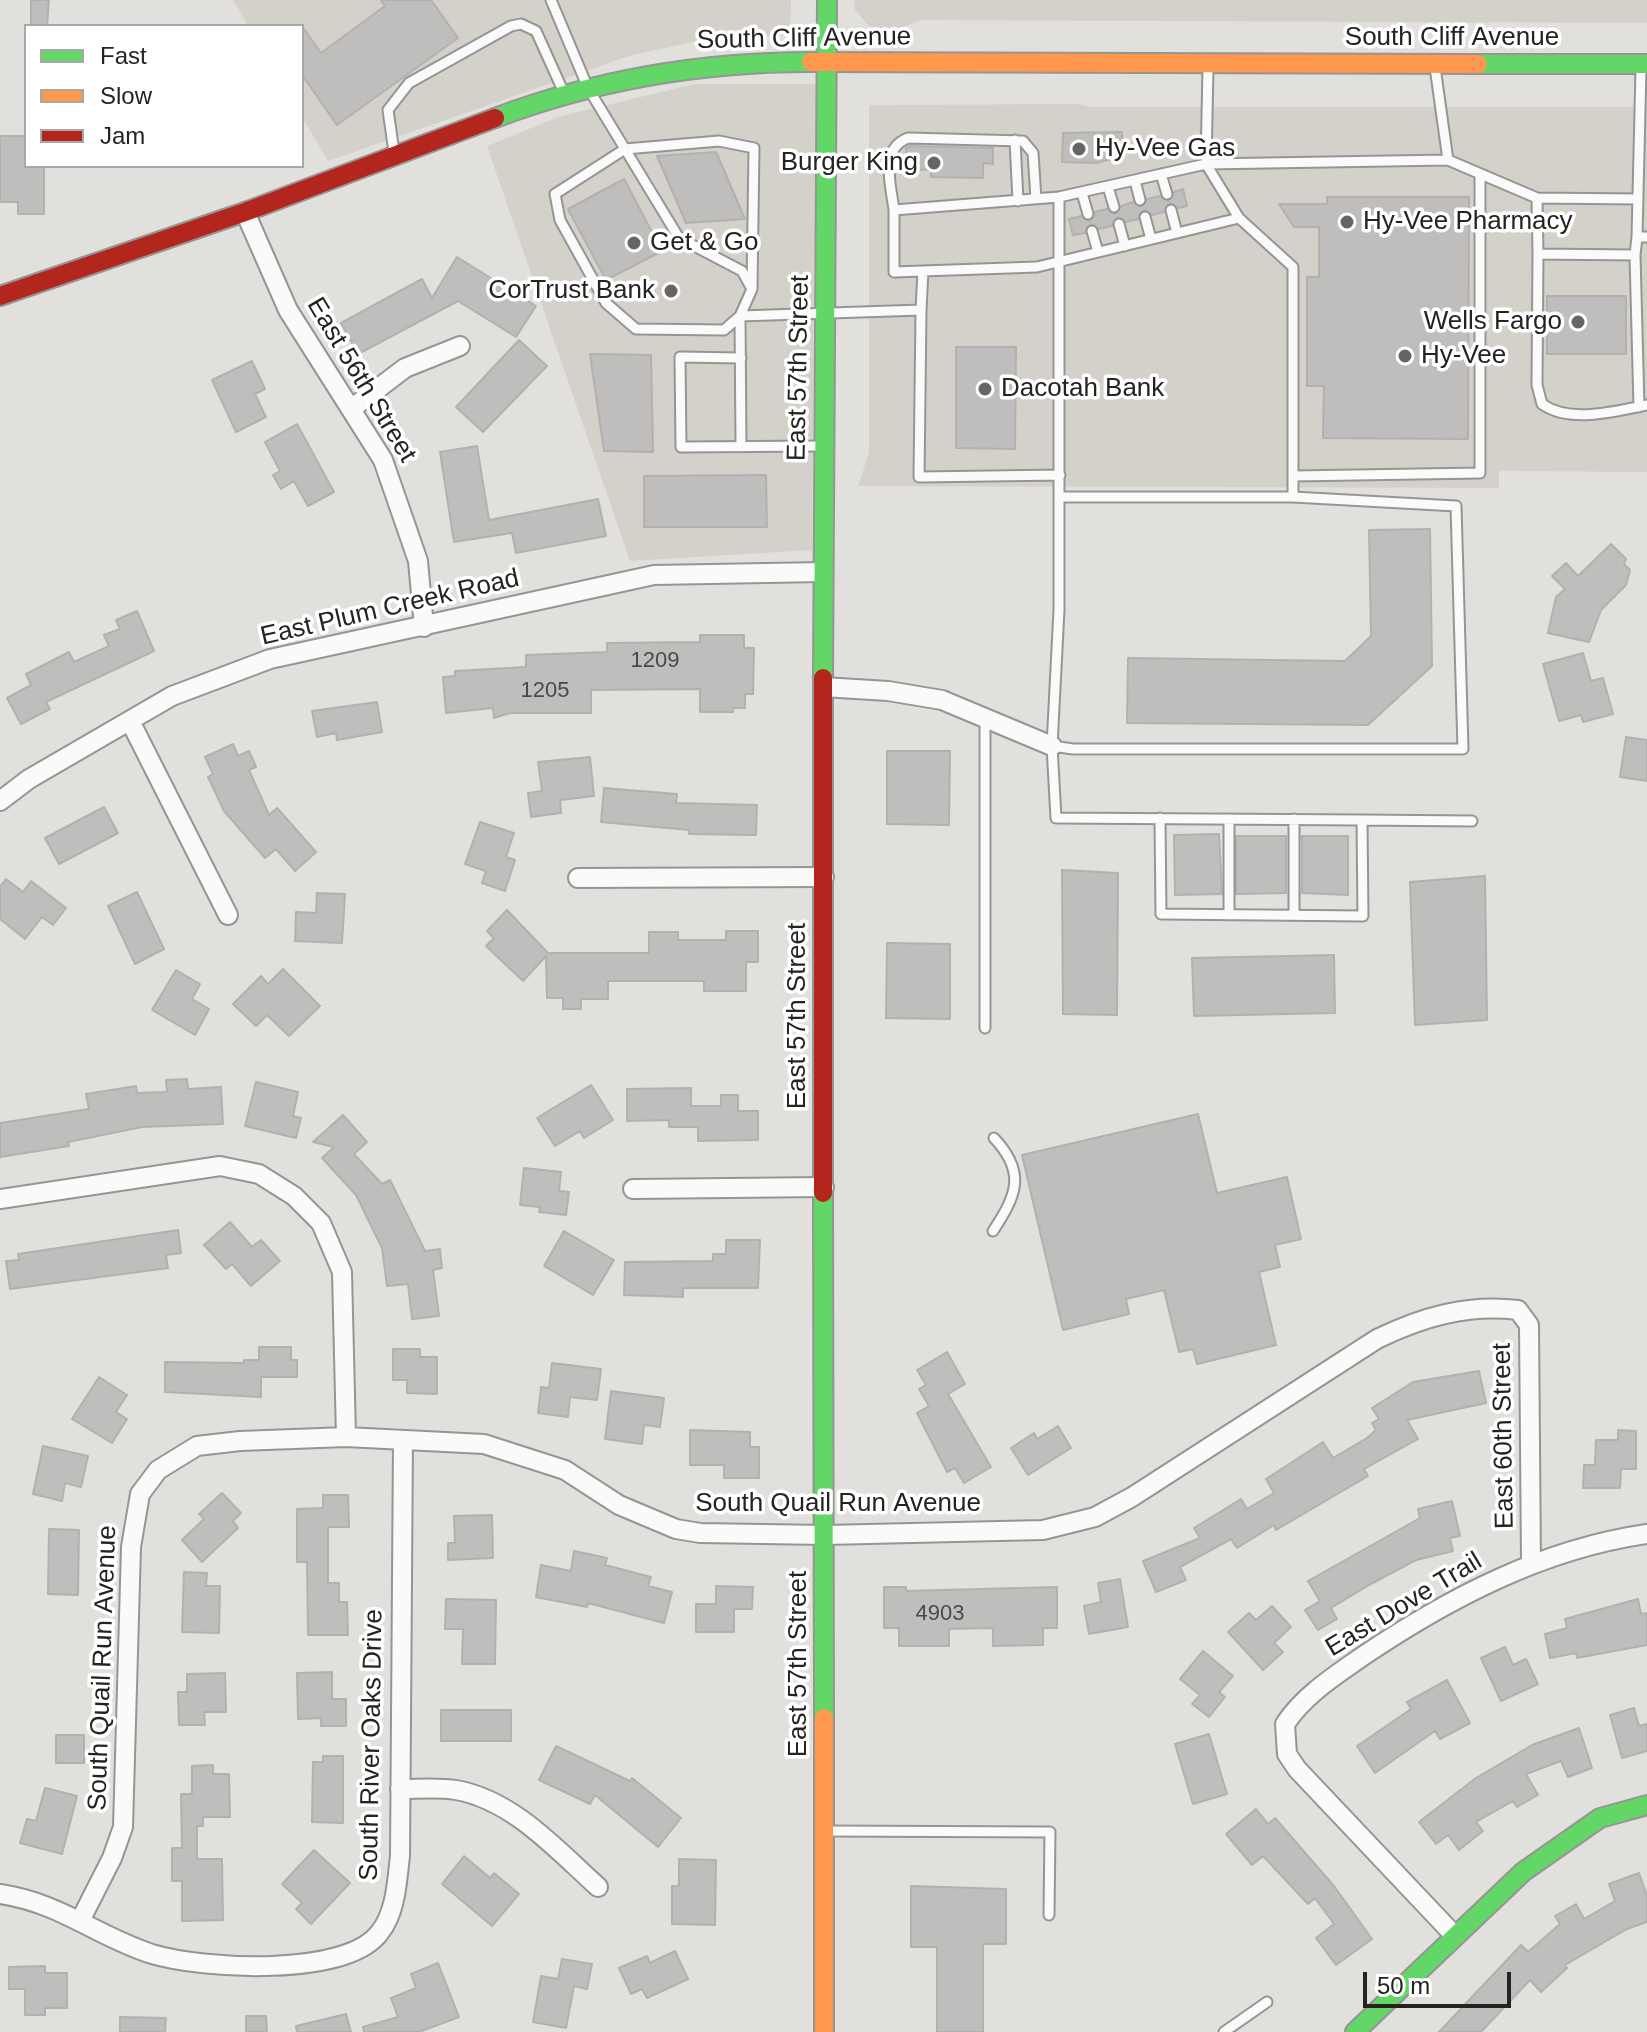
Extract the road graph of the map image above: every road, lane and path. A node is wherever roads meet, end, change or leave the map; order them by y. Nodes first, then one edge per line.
1 (551, 0) edge
2 (827, 0) edge
3 (828, 62) junction
4 (1209, 64) junction
5 (1644, 64) edge
6 (1435, 65) junction
7 (588, 88) junction
8 (565, 95) junction
9 (1015, 140) junction
10 (625, 149) junction
11 (395, 155) junction
12 (1448, 160) junction
13 (1206, 164) junction
14 (1643, 173) edge
15 (1161, 174) junction
16 (1480, 174) junction
17 (1135, 181) junction
18 (1108, 187) junction
19 (1082, 193) junction
20 (1167, 194) dead end
21 (1059, 197) junction
22 (1537, 198) junction
23 (1036, 199) junction
24 (1638, 199) junction
25 (1140, 200) dead end
26 (1018, 201) junction
27 (1114, 207) dead end
28 (894, 210) junction
29 (1171, 210) dead end
30 (245, 212) junction
31 (1088, 214) dead end
32 (1145, 217) dead end
33 (1239, 218) junction
34 (1119, 224) dead end
35 (1092, 231) dead end
36 (1177, 233) junction
37 (1642, 237) edge
38 (1151, 239) junction
39 (1125, 246) junction
40 (1098, 252) junction
41 (1538, 254) junction
42 (1635, 255) junction
43 (1060, 261) junction
44 (923, 271) junction
45 (752, 289) junction
46 (0, 296) edge
47 (921, 310) junction
48 (826, 311) junction
49 (740, 316) junction
50 (460, 346) dead end
51 (741, 358) junction
52 (1643, 406) edge
53 (351, 409) junction
54 (824, 446) junction
55 (741, 447) junction
56 (1060, 475) junction
57 (1293, 476) junction
58 (1060, 497) junction
59 (1293, 497) junction
60 (823, 572) junction
61 (424, 627) junction
62 (823, 687) junction
63 (985, 716) junction
64 (130, 721) junction
65 (1052, 746) junction
66 (0, 801) edge
67 (1160, 818) junction
68 (1229, 819) junction
69 (1294, 819) junction
70 (1362, 820) junction
71 (1472, 821) dead end
72 (824, 877) junction
73 (578, 878) dead end
74 (228, 915) dead end
75 (1229, 915) junction
76 (1294, 915) junction
77 (985, 1028) dead end
78 (994, 1138) dead end
79 (824, 1187) junction
80 (633, 1189) dead end
81 (0, 1199) edge
82 (993, 1231) dead end
83 (1518, 1310) joint
84 (346, 1437) junction
85 (403, 1440) junction
86 (1647, 1534) edge
87 (825, 1535) junction
88 (1531, 1565) junction
89 (400, 1789) junction
90 (1647, 1805) edge
91 (825, 1831) junction
92 (598, 1887) dead end
93 (0, 1894) edge
94 (1049, 1915) dead end
95 (81, 1919) junction
96 (1454, 1935) junction
97 (1267, 2002) dead end
98 (824, 2032) edge
99 (1224, 2032) edge
100 (1355, 2032) edge

1 - 7 lane
2 - 3 main road, East 57th Street
3 - 4 main road, South Cliff Avenue
3 - 7 main road, South Cliff Avenue
3 - 48 main road, East 57th Street
4 - 6 main road, South Cliff Avenue
4 - 13 lane
5 - 6 main road, South Cliff Avenue
5 - 14 lane
6 - 12 lane
7 - 8 main road, South Cliff Avenue
7 - 10 lane
8 - 11 main road, South Cliff Avenue
8 - 11 lane
9 - 23 lane
9 - 26 lane
9 - 28 lane
10 - 45 lane
10 - 45 lane
10 - 49 lane
11 - 30 main road, South Cliff Avenue
12 - 13 lane
12 - 16 lane
13 - 15 lane
13 - 33 lane
14 - 24 lane
15 - 17 lane
15 - 20 lane
16 - 22 lane
16 - 57 lane
17 - 18 lane
17 - 25 lane
18 - 19 lane
18 - 27 lane
19 - 21 lane
19 - 31 lane
21 - 23 lane
21 - 43 lane
22 - 24 lane
22 - 41 lane
23 - 26 lane
24 - 37 lane
26 - 28 lane
28 - 44 lane
29 - 36 lane
30 - 46 main road, South Cliff Avenue
30 - 53 street, East 56th Street
32 - 38 lane
33 - 36 lane
33 - 57 lane
34 - 39 lane
35 - 40 lane
36 - 38 lane
37 - 42 lane
38 - 39 lane
39 - 40 lane
40 - 43 lane
41 - 42 lane
41 - 52 lane
42 - 52 lane
43 - 44 lane
43 - 56 lane
44 - 47 lane
45 - 49 lane
47 - 48 lane
47 - 56 lane
48 - 49 lane
48 - 54 main road, East 57th Street
49 - 51 lane
50 - 53 street
51 - 55 lane
51 - 55 lane
53 - 61 street, East 56th Street
54 - 55 lane
54 - 60 main road, East 57th Street
56 - 58 lane
57 - 59 lane
58 - 59 lane
58 - 65 lane
59 - 65 lane
60 - 61 street, East Plum Creek Road
60 - 62 main road, East 57th Street
61 - 64 street, East Plum Creek Road
62 - 63 street
62 - 72 main road, East 57th Street
63 - 65 street
63 - 77 lane
64 - 66 street, East Plum Creek Road
64 - 74 street
65 - 67 lane
67 - 68 lane
67 - 75 lane
68 - 69 lane
68 - 75 lane
69 - 70 lane
69 - 76 lane
70 - 71 lane
70 - 76 lane
72 - 73 street
72 - 79 main road, East 57th Street
75 - 76 lane
78 - 82 lane
79 - 80 street
79 - 87 main road, East 57th Street
81 - 84 street
83 - 87 street, South Quail Run Avenue
83 - 88 street, East 60th Street
84 - 85 street, South Quail Run Avenue
84 - 95 street, South Quail Run Avenue
85 - 87 street, South Quail Run Avenue
85 - 89 street, South River Oaks Drive
86 - 88 street, East Dove Trail
87 - 91 main road, East 57th Street
88 - 96 street, East Dove Trail
89 - 92 street
89 - 95 street, South River Oaks Drive
90 - 96 main road
91 - 94 lane
91 - 98 main road, East 57th Street
93 - 95 street, South River Oaks Drive
96 - 100 main road
97 - 99 lane

